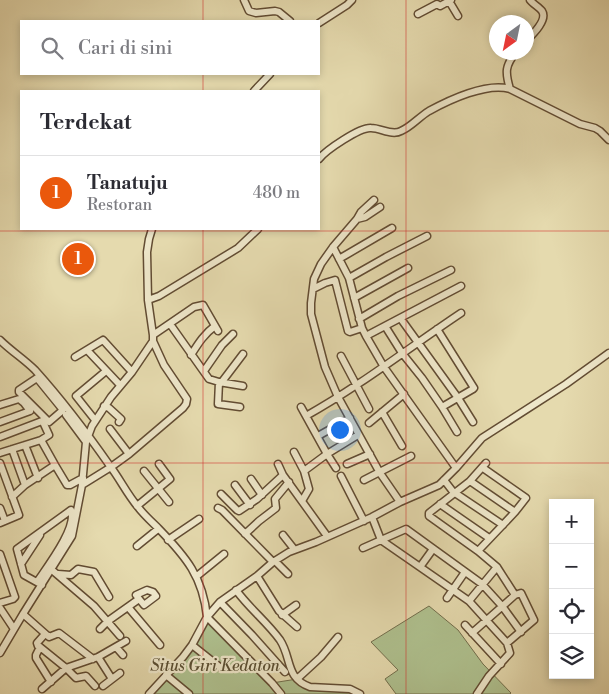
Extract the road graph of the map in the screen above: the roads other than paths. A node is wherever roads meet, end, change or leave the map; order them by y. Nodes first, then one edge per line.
1 (244, 0) edge
2 (530, 0) edge
3 (349, 1) edge
4 (450, 1) edge
5 (436, 2) edge
6 (418, 14) dead end
7 (458, 16) dead end
8 (289, 20) edge
9 (320, 22) edge
10 (534, 33) edge
11 (510, 60) edge
12 (269, 75) edge
13 (510, 89) junction
14 (255, 90) edge
15 (609, 140) edge
16 (320, 157) edge
17 (374, 200) dead end
18 (380, 207) dead end
19 (357, 219) junction
20 (392, 228) dead end
21 (152, 230) edge
22 (257, 230) edge
23 (427, 236) dead end
24 (333, 247) junction
25 (339, 259) junction
26 (408, 268) dead end
27 (451, 270) dead end
28 (349, 278) junction
29 (461, 286) dead end
30 (313, 289) junction
31 (354, 298) junction
32 (148, 300) junction
33 (461, 312) dead end
34 (359, 319) junction
35 (401, 319) junction
36 (170, 324) junction
37 (385, 326) junction
38 (362, 328) junction
39 (437, 329) junction
40 (233, 334) dead end
41 (366, 336) junction
42 (153, 338) junction
43 (0, 340) edge
44 (418, 342) junction
45 (87, 350) junction
46 (609, 353) edge
47 (243, 354) dead end
48 (402, 354) junction
49 (191, 355) junction
50 (341, 356) dead end
51 (75, 357) dead end
52 (384, 367) junction
53 (106, 371) junction
54 (204, 371) junction
55 (132, 372) junction
56 (220, 382) junction
57 (356, 385) junction
58 (120, 386) junction
59 (243, 386) dead end
60 (404, 394) junction
61 (338, 397) junction
62 (458, 398) junction
63 (0, 405) edge
64 (104, 406) junction
65 (240, 407) dead end
66 (301, 407) dead end
67 (442, 407) junction
68 (369, 409) dead end
69 (63, 410) junction
70 (382, 412) junction
71 (306, 416) junction
72 (350, 418) junction
73 (95, 420) junction
74 (0, 422) edge
75 (119, 422) dead end
76 (473, 422) dead end
77 (369, 423) dead end
78 (110, 428) dead end
79 (456, 432) dead end
80 (358, 435) junction
81 (318, 436) junction
82 (0, 437) edge
83 (87, 439) junction
84 (41, 440) junction
85 (25, 445) junction
86 (402, 446) dead end
87 (12, 450) junction
88 (294, 452) dead end
89 (0, 453) edge
90 (129, 454) junction
91 (327, 454) junction
92 (370, 454) junction
93 (411, 456) dead end
94 (0, 463) edge
95 (159, 464) dead end
96 (278, 464) dead end
97 (347, 464) dead end
98 (55, 465) junction
99 (111, 467) junction
100 (336, 468) dead end
101 (456, 468) junction
102 (304, 470) junction
103 (144, 471) dead end
104 (380, 473) junction
105 (283, 475) junction
106 (341, 476) dead end
107 (38, 478) junction
108 (251, 479) dead end
109 (364, 480) dead end
110 (444, 480) junction
111 (82, 481) junction
112 (470, 481) junction
113 (288, 482) junction
114 (25, 485) junction
115 (234, 485) dead end
116 (158, 488) junction
117 (455, 493) junction
118 (221, 494) dead end
119 (262, 495) junction
120 (12, 497) junction
121 (302, 501) junction
122 (170, 502) dead end
123 (400, 502) junction
124 (440, 504) junction
125 (250, 505) junction
126 (137, 506) junction
127 (0, 508) edge
128 (218, 508) dead end
129 (515, 512) junction
130 (62, 517) junction
131 (372, 517) junction
132 (199, 520) dead end
133 (364, 520) junction
134 (2, 522) edge
135 (71, 523) junction
136 (503, 525) junction
137 (158, 529) junction
138 (42, 532) junction
139 (245, 534) junction
140 (283, 535) dead end
141 (327, 536) junction
142 (489, 538) junction
143 (168, 540) junction
144 (381, 540) junction
145 (137, 546) dead end
146 (363, 548) dead end
147 (294, 549) junction
148 (433, 549) junction
149 (478, 551) junction
150 (0, 554) edge
151 (224, 554) dead end
152 (274, 561) junction
153 (21, 564) junction
154 (420, 567) junction
155 (497, 567) junction
156 (52, 570) junction
157 (465, 572) junction
158 (58, 574) junction
159 (288, 574) dead end
160 (196, 576) junction
161 (257, 576) junction
162 (40, 583) junction
163 (482, 584) junction
164 (236, 590) junction
165 (453, 590) junction
166 (515, 595) junction
167 (109, 597) dead end
168 (447, 598) dead end
169 (139, 599) dead end
170 (469, 601) junction
171 (220, 602) junction
172 (0, 603) edge
173 (296, 605) dead end
174 (502, 606) junction
175 (0, 608) edge
176 (128, 608) junction
177 (23, 614) junction
178 (282, 615) junction
179 (207, 617) junction
180 (487, 620) junction
181 (108, 621) junction
182 (465, 625) dead end
183 (298, 627) dead end
184 (14, 629) junction
185 (100, 629) dead end
186 (520, 632) junction
187 (472, 633) junction
188 (44, 634) junction
189 (120, 636) dead end
190 (338, 637) dead end
191 (126, 641) dead end
192 (507, 643) junction
193 (192, 645) junction
194 (160, 646) dead end
195 (116, 647) junction
196 (40, 648) junction
197 (0, 653) edge
198 (123, 656) dead end
199 (95, 658) junction
200 (501, 664) junction
201 (66, 668) junction
202 (221, 668) dead end
203 (285, 672) dead end
204 (120, 673) dead end
205 (166, 675) junction
206 (112, 679) junction
207 (297, 679) junction
208 (51, 682) junction
209 (95, 686) dead end
210 (103, 686) dead end
211 (42, 689) dead end
212 (149, 694) edge
213 (189, 694) edge
214 (281, 694) edge
215 (360, 694) edge
216 (477, 694) edge

1 - 8 street
2 - 10 street
3 - 9 street
4 - 5 street
4 - 7 street
5 - 6 street
11 - 13 street
12 - 14 street
13 - 15 street
13 - 16 street
17 - 19 street
18 - 19 street
19 - 24 street
20 - 25 street
21 - 32 street
22 - 32 street
23 - 28 street
24 - 25 street
24 - 30 street
25 - 28 street
26 - 31 street
27 - 34 street
28 - 31 street
29 - 35 street
30 - 38 street
30 - 61 street
31 - 34 street
32 - 42 street
33 - 39 street
34 - 38 street
35 - 37 street
35 - 44 street
36 - 42 street
36 - 49 street
36 - 49 street
37 - 41 street
37 - 48 street
38 - 41 street
39 - 44 street
39 - 62 street
40 - 54 street
41 - 52 street
42 - 55 street
42 - 90 street
43 - 83 street
44 - 48 street
44 - 62 street
45 - 51 street
45 - 53 street
45 - 55 street
46 - 101 street
47 - 56 street
48 - 52 street
48 - 67 street
49 - 54 street
50 - 57 street
52 - 57 street
52 - 60 street
53 - 58 street
53 - 73 street
54 - 56 street
55 - 58 street
56 - 59 street
56 - 65 street
57 - 61 street
57 - 68 street
58 - 64 street
60 - 70 street
60 - 101 street
61 - 71 street
61 - 72 street
62 - 67 street
62 - 76 street
63 - 74 street
64 - 73 street
64 - 75 street
66 - 71 street
67 - 79 street
69 - 69 street
69 - 83 street
70 - 77 street
70 - 86 street
71 - 81 street
72 - 80 street
72 - 81 street
73 - 83 street
78 - 90 street
80 - 91 street
80 - 92 street
81 - 91 street
82 - 84 street
83 - 99 street
83 - 111 street
84 - 85 street
84 - 98 street
85 - 87 street
85 - 107 street
87 - 89 street
87 - 114 street
88 - 102 street
90 - 99 street
91 - 100 street
91 - 102 street
92 - 97 street
92 - 104 street
93 - 104 street
94 - 120 street
95 - 116 street
96 - 105 street
98 - 107 street
98 - 111 street
99 - 111 street
99 - 126 street
101 - 110 street
102 - 121 street
103 - 116 street
104 - 109 street
104 - 123 street
105 - 113 street
105 - 119 street
106 - 133 street
107 - 114 street
108 - 119 street
110 - 117 street
110 - 123 street
111 - 156 street
112 - 117 street
112 - 129 street
112 - 129 street
113 - 121 street
113 - 139 street
114 - 120 street
115 - 125 street
116 - 122 street
116 - 126 street
117 - 124 street
117 - 136 street
118 - 125 street
119 - 125 street
120 - 134 street
121 - 141 street
123 - 131 street
124 - 142 street
124 - 149 street
126 - 137 street
127 - 134 street
128 - 139 street
129 - 136 street
130 - 135 street
130 - 135 street
130 - 138 street
131 - 133 street
131 - 144 street
132 - 143 street
133 - 141 street
135 - 162 street
136 - 142 street
137 - 143 street
137 - 145 street
138 - 153 street
138 - 153 street
139 - 152 street
140 - 147 street
141 - 147 street
142 - 149 street
143 - 160 street
144 - 146 street
144 - 148 street
144 - 154 street
147 - 152 street
148 - 154 street
148 - 157 street
149 - 155 street
150 - 172 street
151 - 160 street
152 - 159 street
152 - 161 street
153 - 162 street
154 - 165 street
155 - 163 street
155 - 166 street
156 - 158 street
156 - 162 street
157 - 163 street
157 - 165 street
158 - 167 street
158 - 181 street
160 - 179 street
161 - 164 street
161 - 178 street
162 - 177 street
163 - 170 street
163 - 174 street
164 - 171 street
164 - 207 street
165 - 168 street
165 - 170 street
166 - 174 street
166 - 186 street
169 - 176 street
170 - 180 street
171 - 179 street
171 - 203 street
173 - 178 street
174 - 180 street
174 - 186 street
175 - 184 street
176 - 181 street
176 - 194 street
177 - 184 street
177 - 188 street
178 - 183 street
179 - 193 street
179 - 214 street
180 - 187 street
180 - 192 street
181 - 185 street
181 - 189 street
182 - 187 street
184 - 197 street
186 - 192 street
187 - 200 street
188 - 196 street
188 - 199 street
190 - 207 street
191 - 195 street
192 - 200 street
193 - 202 street
193 - 205 street
195 - 198 street
195 - 199 street
196 - 201 street
196 - 208 street
199 - 201 street
199 - 206 street
200 - 216 street
201 - 208 street
201 - 209 street
204 - 206 street
205 - 212 street
205 - 213 street
206 - 210 street
207 - 215 street
208 - 211 street

